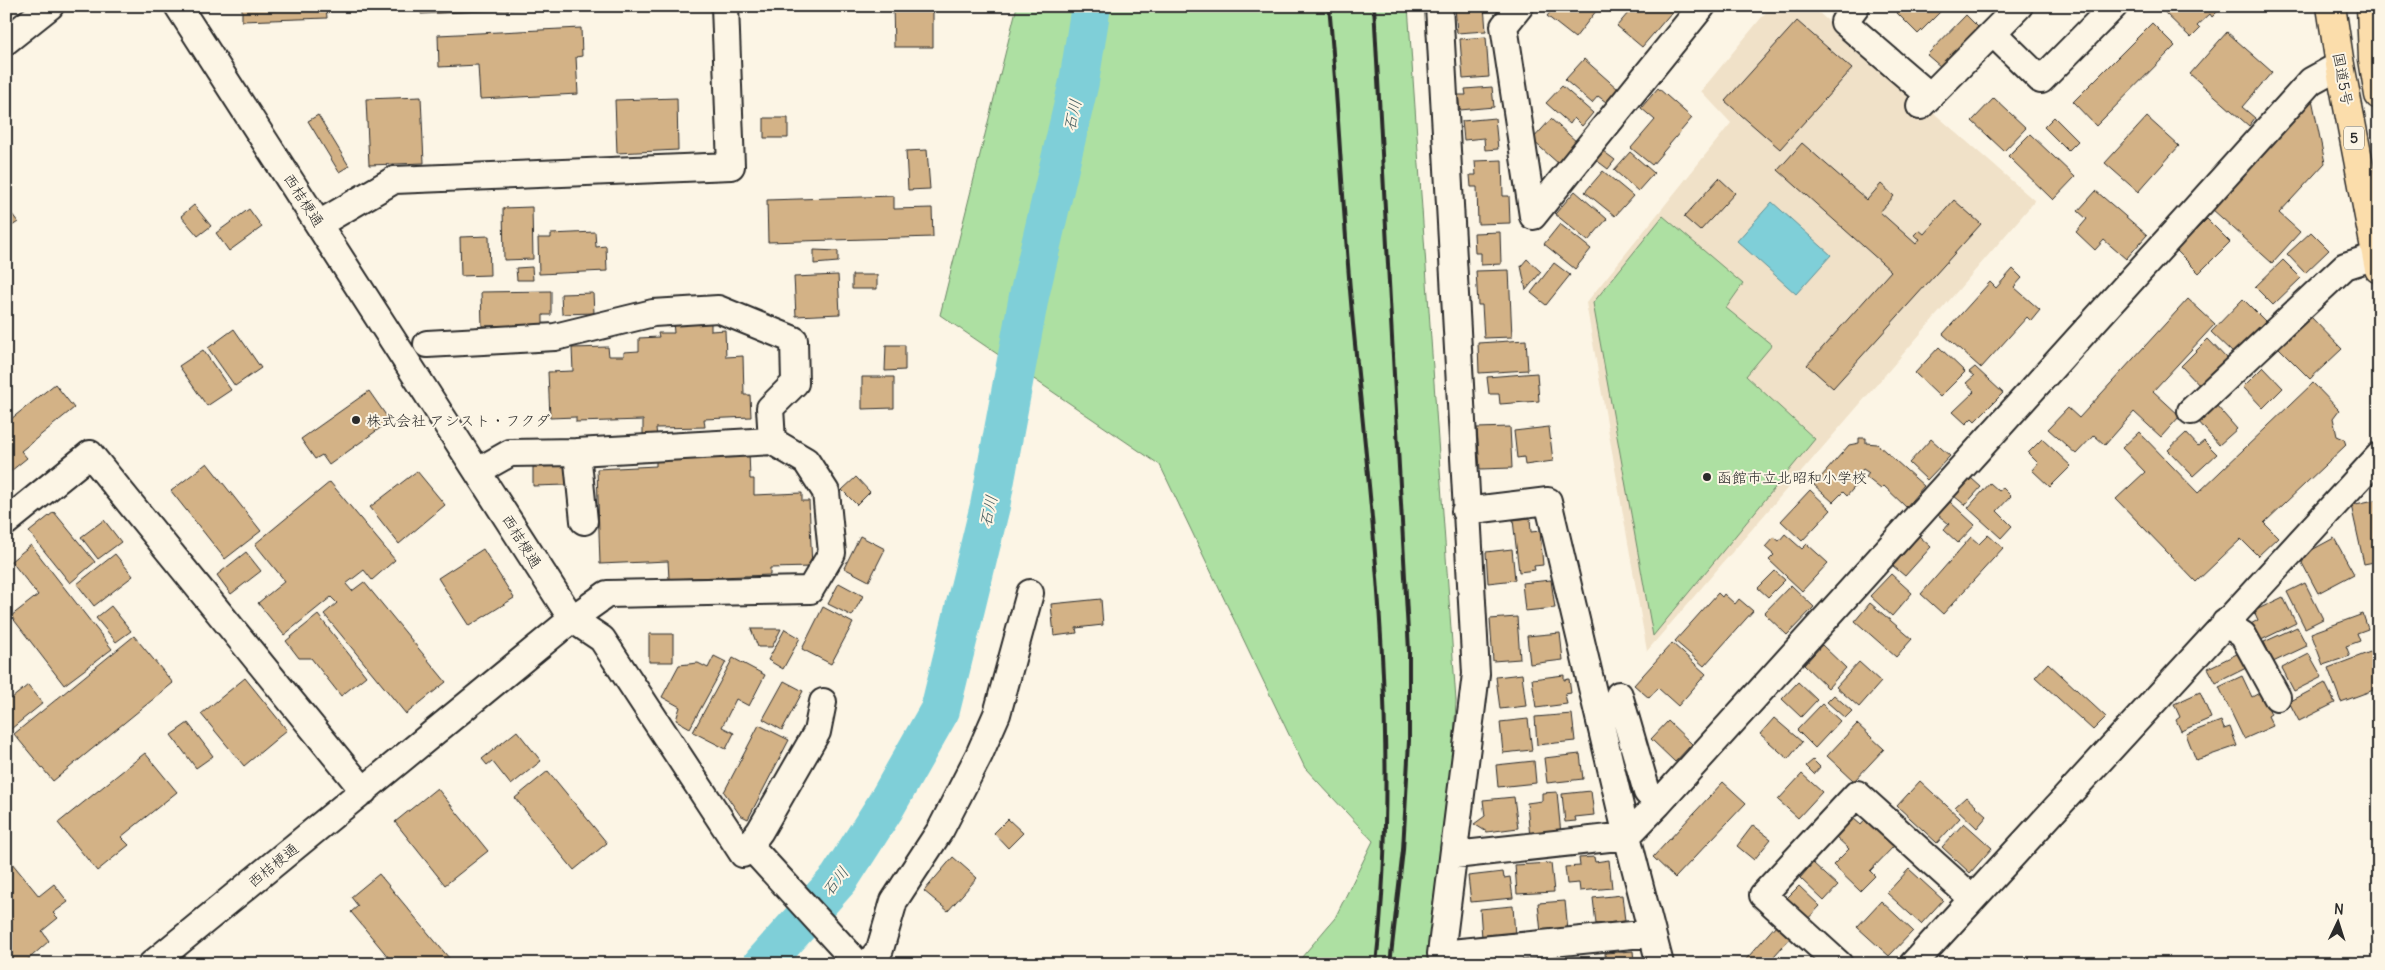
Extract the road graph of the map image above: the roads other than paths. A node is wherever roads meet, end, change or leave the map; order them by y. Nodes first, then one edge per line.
1 (50, 6) edge
2 (178, 6) edge
3 (725, 6) edge
4 (1439, 6) edge
5 (1520, 6) edge
6 (1702, 6) edge
7 (1856, 6) edge
8 (2019, 6) edge
9 (2114, 6) edge
10 (2331, 6) edge
11 (2371, 6) edge
12 (1993, 33) junction
13 (6, 41) edge
14 (2340, 65) junction
15 (2379, 95) edge
16 (319, 224) junction
17 (2378, 263) edge
18 (427, 344) dead end
19 (2191, 411) dead end
20 (772, 442) junction
21 (577, 452) junction
22 (2379, 456) edge
23 (478, 471) junction
24 (1465, 510) junction
25 (584, 521) dead end
26 (6, 522) edge
27 (1030, 593) dead end
28 (572, 619) junction
29 (2225, 623) junction
30 (1619, 695) dead end
31 (2277, 697) dead end
32 (823, 702) dead end
33 (364, 791) junction
34 (1658, 804) junction
35 (1627, 836) junction
36 (749, 845) junction
37 (1455, 855) junction
38 (1972, 898) junction
39 (1652, 933) junction
40 (852, 956) edge
41 (152, 964) edge
42 (868, 964) edge
43 (1660, 964) edge
44 (1838, 964) edge
45 (1913, 964) edge

1 - 13 street
2 - 16 street, 西桔梗通
3 - 16 street
4 - 24 street
5 - 6 street
7 - 12 street
8 - 12 street
9 - 12 street
10 - 14 highway, 国道5号 / 5
11 - 15 highway
14 - 17 highway, 国道5号 / 5
14 - 34 street
16 - 23 street, 西桔梗通
17 - 19 street
18 - 20 street
20 - 21 street
20 - 28 street
21 - 23 street
21 - 25 street
22 - 29 street
23 - 28 street, 西桔梗通
24 - 35 street
24 - 37 street
26 - 33 street
27 - 42 street
28 - 33 street, 西桔梗通
28 - 36 street
29 - 31 street
29 - 38 street
30 - 34 street
32 - 36 street
33 - 41 street, 西桔梗通
34 - 35 street
35 - 37 street
35 - 39 street
36 - 40 street
37 - 39 street
38 - 44 street
38 - 45 street
39 - 43 street

